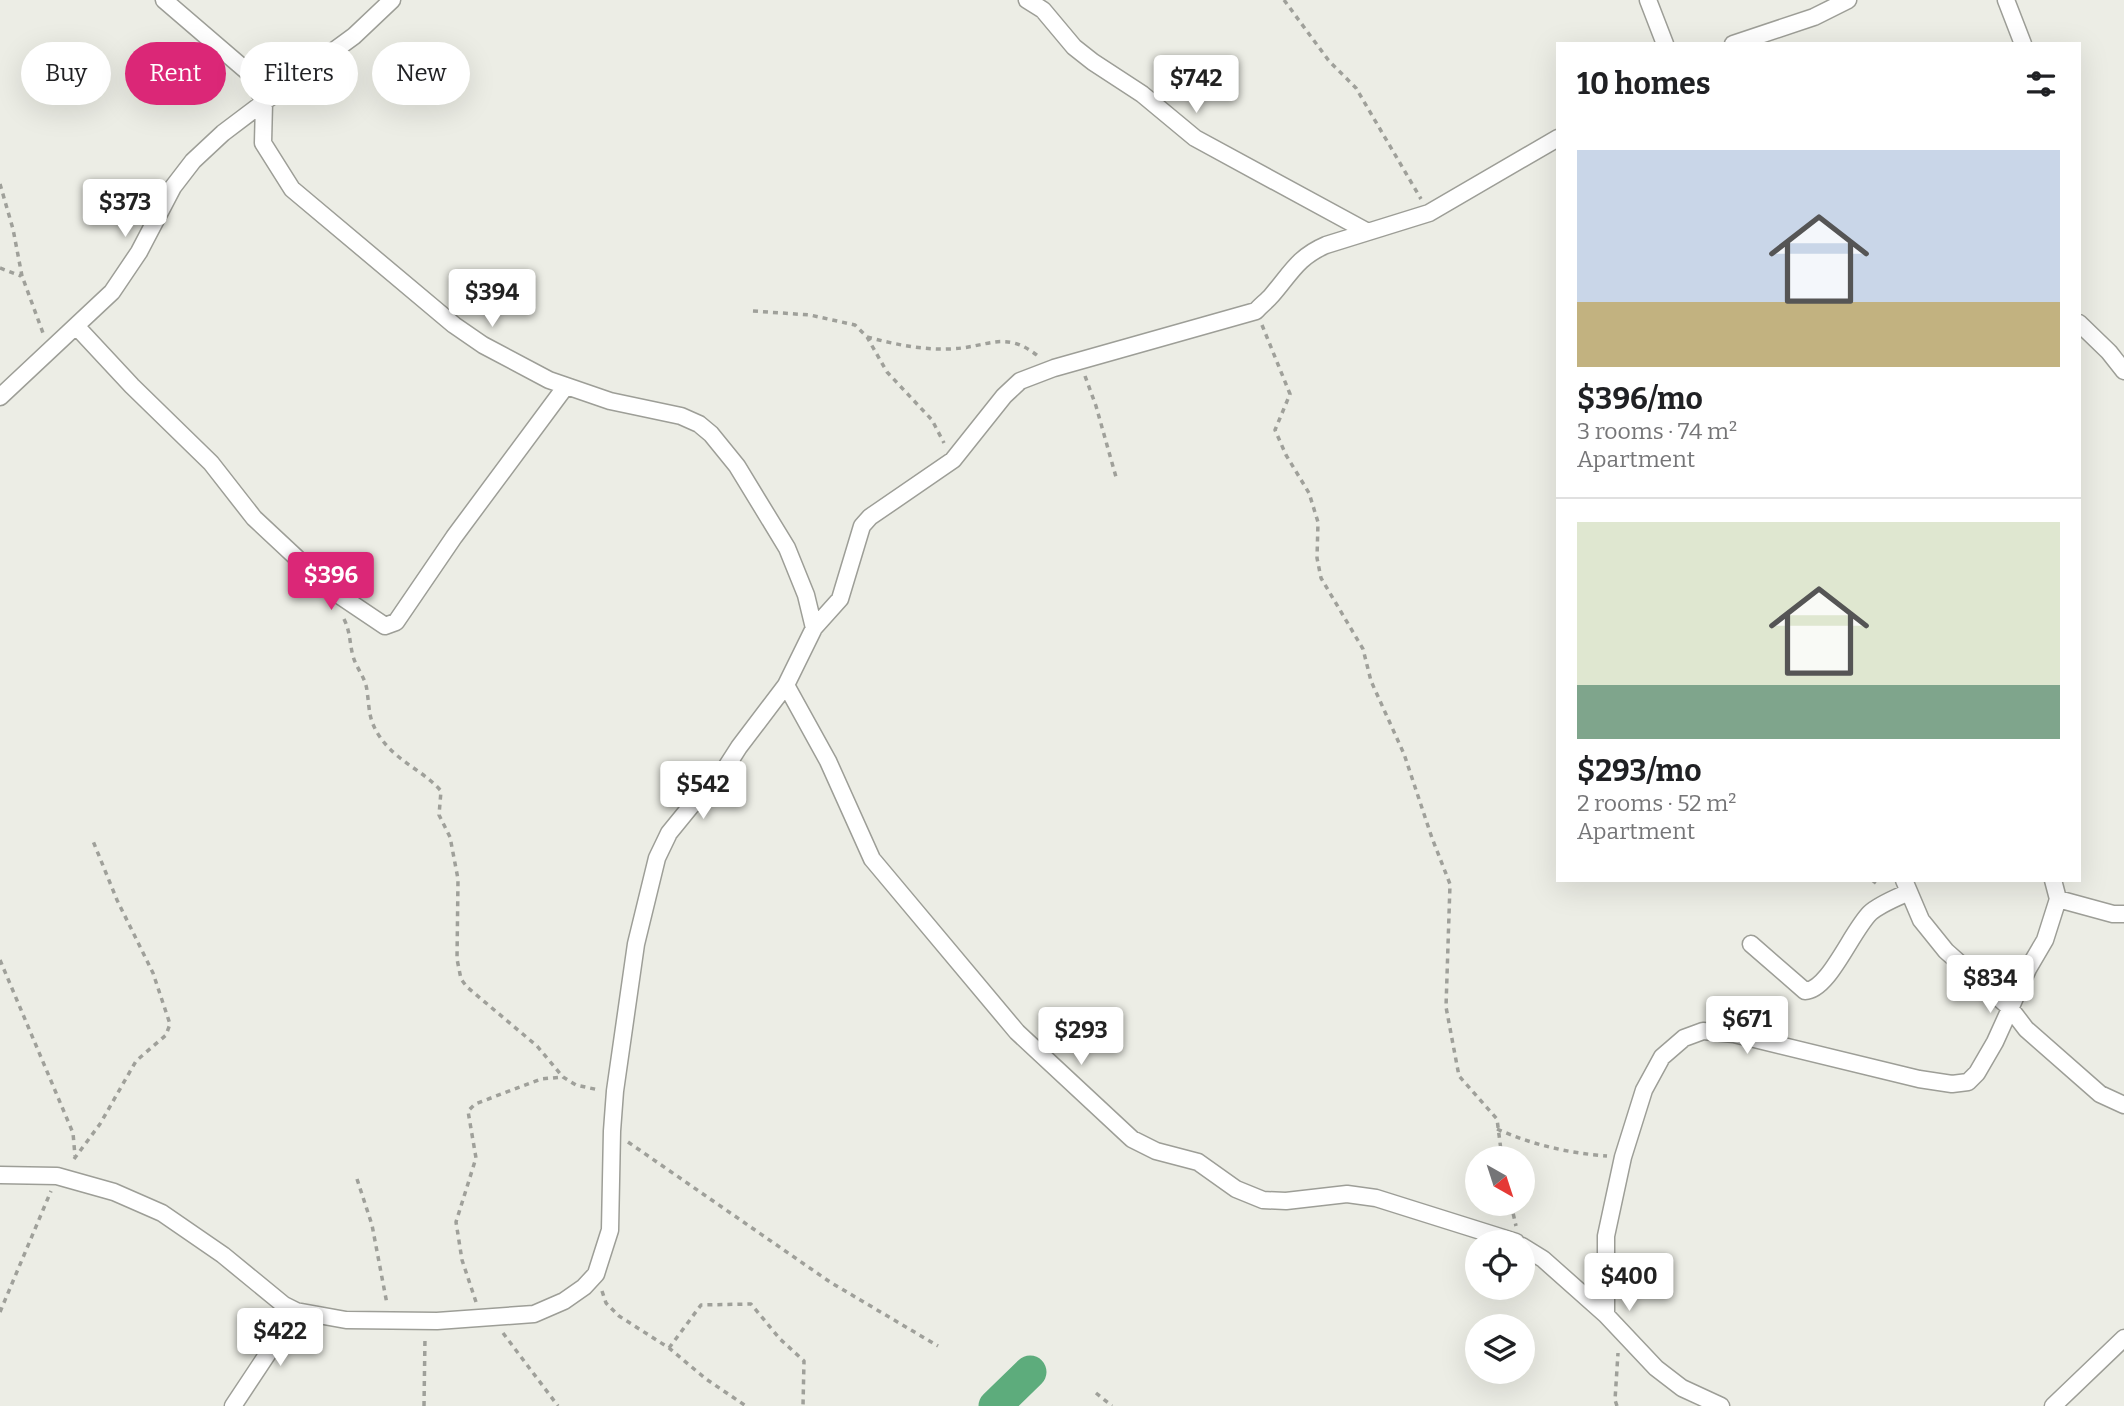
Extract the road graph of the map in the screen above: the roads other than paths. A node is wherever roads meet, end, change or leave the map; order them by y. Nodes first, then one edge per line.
1 (164, 0) edge
2 (392, 0) edge
3 (1027, 0) edge
4 (1648, 0) edge
5 (1848, 0) edge
6 (2006, 0) edge
7 (346, 42) edge
8 (1664, 42) edge
9 (1739, 42) edge
10 (2022, 42) edge
11 (240, 65) edge
12 (260, 105) edge
13 (264, 105) edge
14 (1556, 139) edge
15 (1367, 232) junction
16 (2081, 325) edge
17 (76, 327) junction
18 (2124, 371) edge
19 (566, 386) junction
20 (0, 397) edge
21 (814, 628) junction
22 (786, 685) junction
23 (2054, 882) edge
24 (1906, 886) edge
25 (2059, 899) junction
26 (2124, 914) edge
27 (1751, 944) dead end
28 (2010, 1009) junction
29 (2124, 1105) edge
30 (0, 1175) edge
31 (1478, 1230) edge
32 (1535, 1254) edge
33 (296, 1311) junction
34 (1606, 1315) junction
35 (2124, 1338) edge
36 (233, 1406) edge
37 (1721, 1406) edge
38 (2053, 1406) edge

1 - 11 street
2 - 7 street
3 - 15 street
4 - 8 street
5 - 9 street
6 - 10 street
12 - 17 street
13 - 19 street
14 - 15 street
15 - 21 street
16 - 18 street
17 - 19 street
17 - 20 street
19 - 21 street
21 - 22 street
22 - 31 street
22 - 33 street
23 - 25 street
24 - 27 street
24 - 28 street
25 - 26 street
25 - 28 street
28 - 29 street
28 - 34 street
30 - 33 street
32 - 34 street
33 - 36 street
34 - 37 street
35 - 38 street

